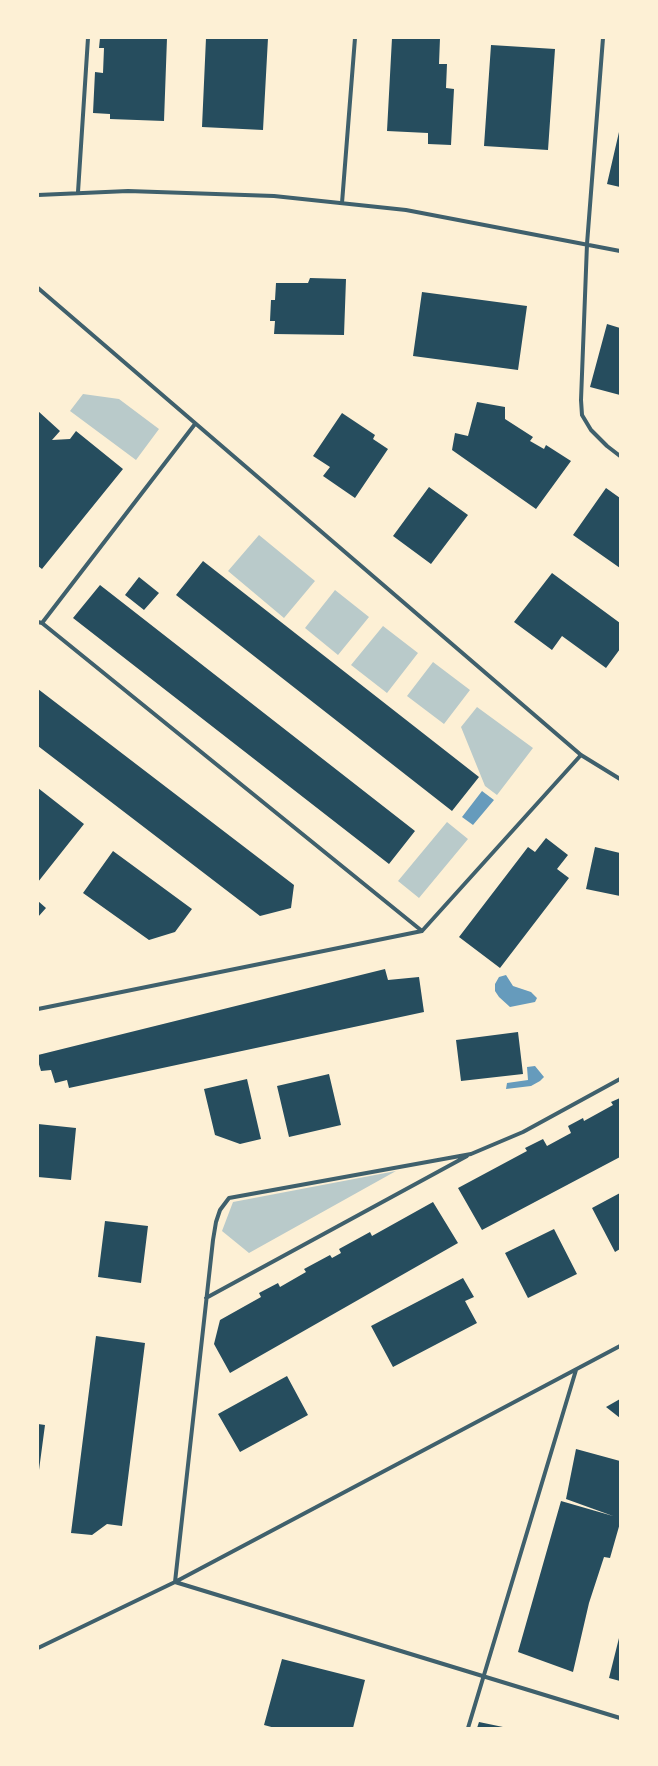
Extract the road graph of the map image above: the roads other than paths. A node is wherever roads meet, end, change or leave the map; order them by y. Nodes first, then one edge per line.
1 (88, 38) edge
2 (355, 38) edge
3 (603, 38) edge
4 (78, 192) junction
5 (38, 195) edge
6 (342, 203) junction
7 (587, 244) junction
8 (620, 251) edge
9 (38, 288) edge
10 (195, 424) junction
11 (620, 456) edge
12 (40, 622) edge
13 (581, 755) junction
14 (620, 779) edge
15 (422, 931) junction
16 (38, 1009) edge
17 (620, 1079) edge
18 (471, 1154) junction
19 (206, 1298) junction
20 (620, 1346) edge
21 (576, 1370) junction
22 (175, 1582) junction
23 (38, 1648) edge
24 (485, 1676) junction
25 (620, 1718) edge
26 (468, 1728) edge

1 - 4 street
2 - 6 street
3 - 7 street
4 - 5 street
4 - 6 street
6 - 7 street
7 - 8 street
7 - 11 street
9 - 10 street
10 - 12 street
10 - 13 street
12 - 15 street
13 - 14 street
13 - 15 street
15 - 16 street
17 - 18 street
18 - 19 street
18 - 19 street
19 - 22 street
20 - 21 street
21 - 22 street
21 - 24 street
22 - 23 street
22 - 24 street
24 - 25 street
24 - 26 street

